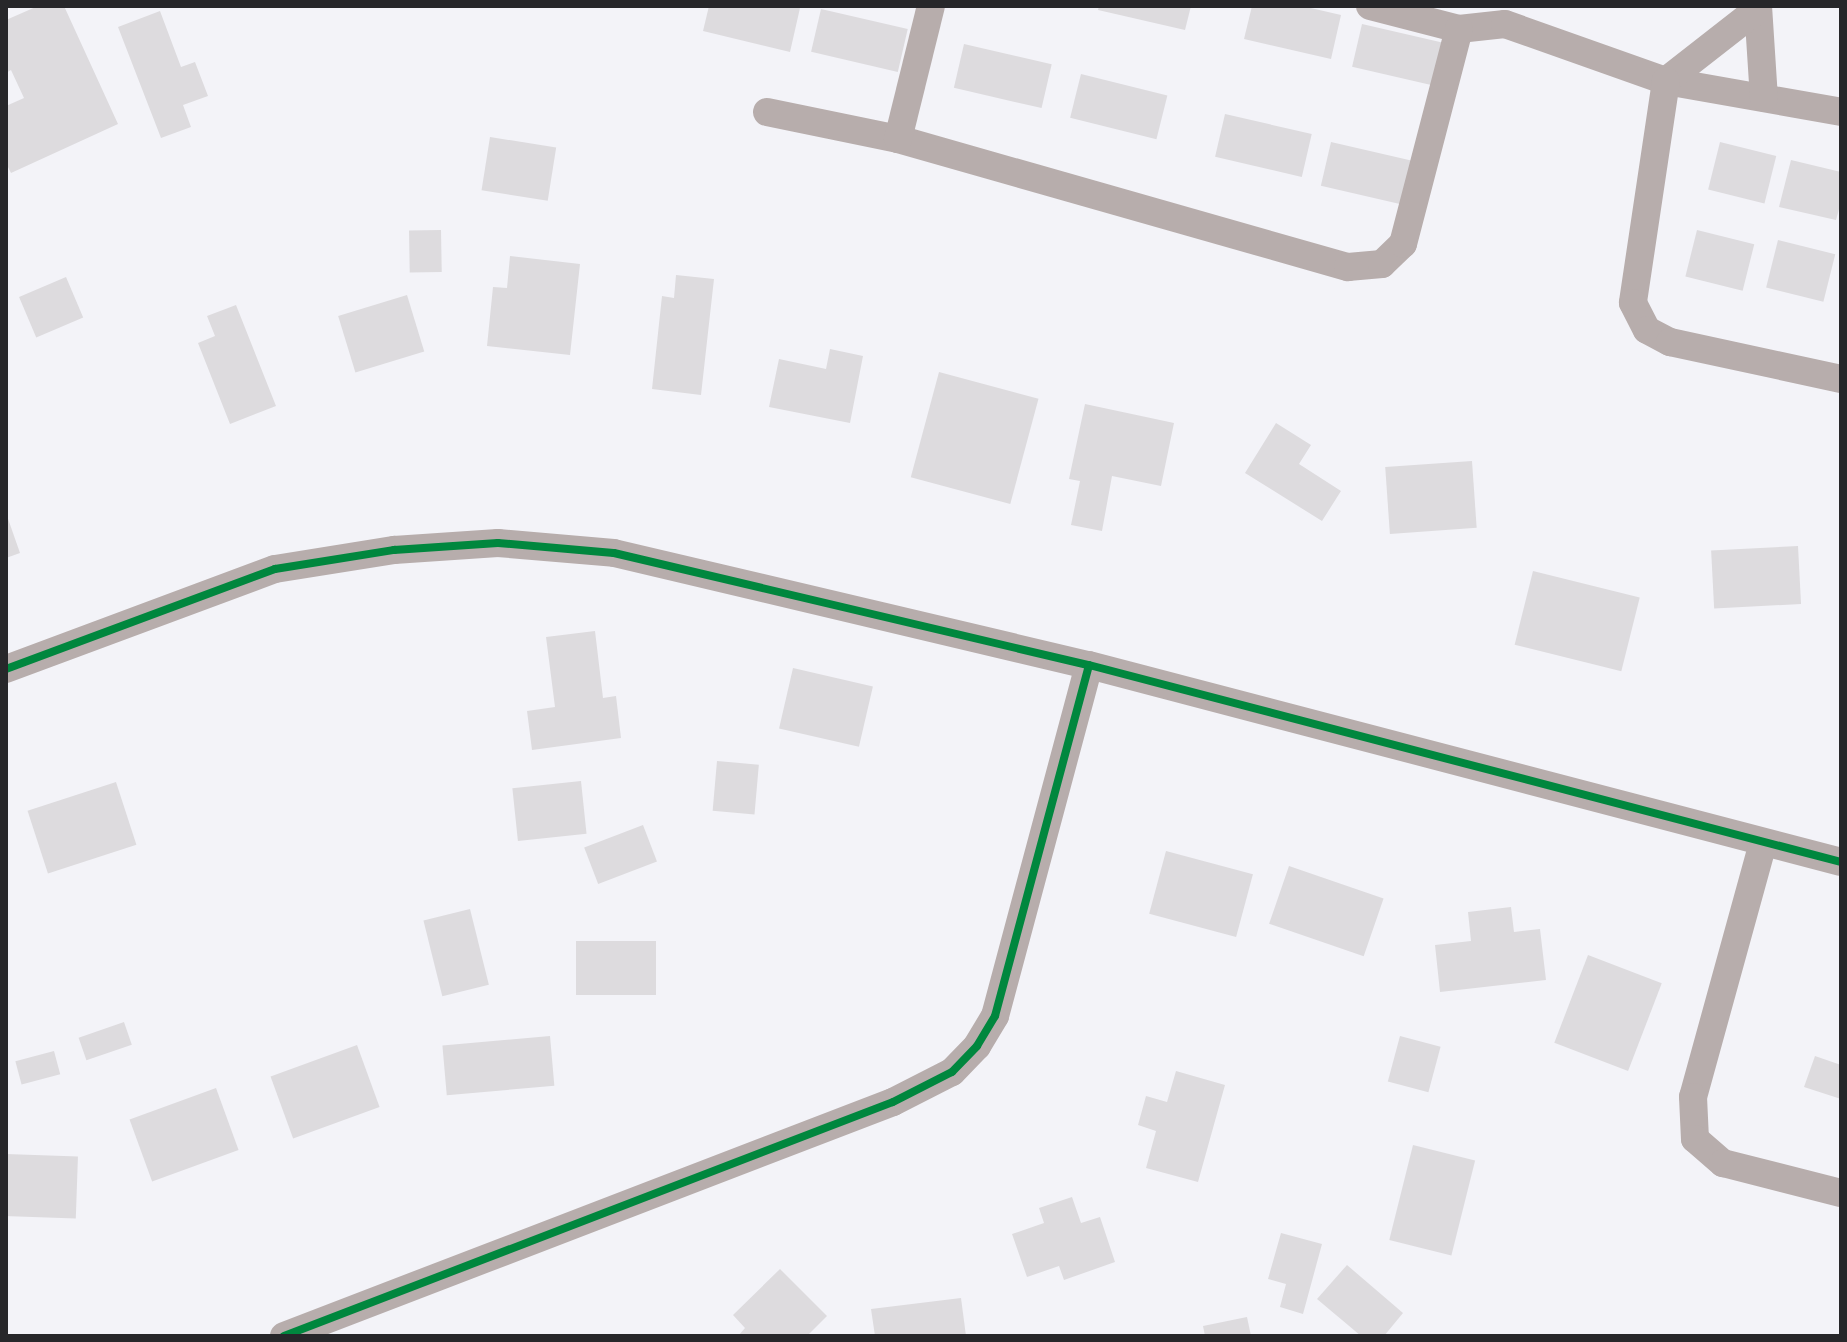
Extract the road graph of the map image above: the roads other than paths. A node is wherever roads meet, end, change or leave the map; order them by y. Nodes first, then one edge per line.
1 (931, 6) edge
2 (1370, 6) edge
3 (1758, 8) edge
4 (1506, 15) edge
5 (1459, 29) junction
6 (1666, 81) junction
7 (1764, 98) junction
8 (767, 112) dead end
9 (1841, 112) edge
10 (898, 139) junction
11 (1841, 379) edge
12 (1089, 665) junction
13 (6, 669) edge
14 (1763, 843) junction
15 (1841, 862) edge
16 (1841, 1193) edge
17 (284, 1336) edge

1 - 10 street
2 - 5 street
3 - 6 street
3 - 7 street
4 - 5 street
4 - 6 street
5 - 10 street
6 - 7 street
6 - 11 street
7 - 9 street
8 - 10 street
12 - 13 street
12 - 14 street
12 - 17 street
14 - 15 street
14 - 16 street

